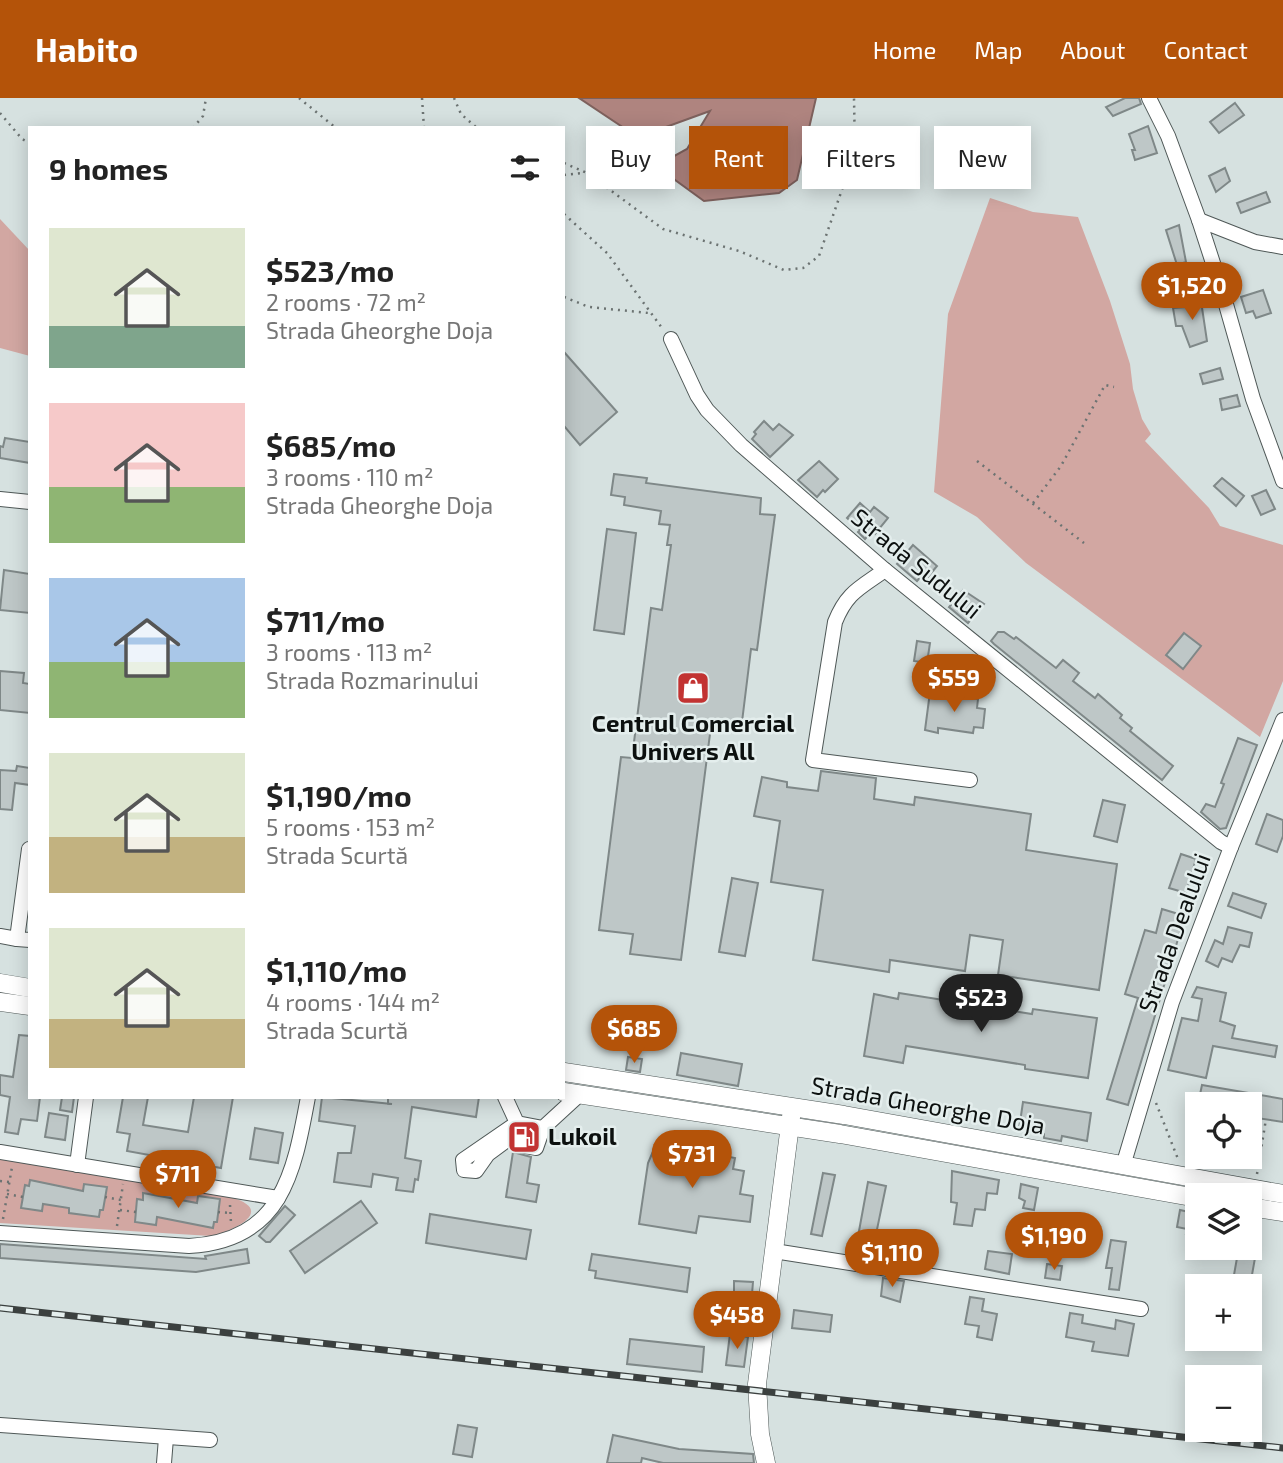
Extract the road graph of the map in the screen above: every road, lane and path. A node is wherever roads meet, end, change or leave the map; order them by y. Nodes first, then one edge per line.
1 (206, 98) edge
2 (299, 98) edge
3 (422, 98) edge
4 (454, 98) edge
5 (854, 98) edge
6 (1149, 98) edge
7 (0, 113) edge
8 (195, 126) edge
9 (334, 126) edge
10 (424, 126) edge
11 (475, 126) edge
12 (28, 142) edge
13 (565, 163) edge
14 (586, 173) edge
15 (586, 173) edge
16 (565, 175) edge
17 (609, 189) edge
18 (565, 215) edge
19 (1199, 220) junction
20 (1283, 247) edge
21 (565, 297) edge
22 (649, 313) junction
23 (671, 338) joint
24 (1114, 387) dead end
25 (977, 461) dead end
26 (1283, 481) edge
27 (0, 499) edge
28 (28, 502) edge
29 (1033, 503) junction
30 (1084, 542) dead end
31 (885, 570) junction
32 (1283, 720) edge
33 (970, 780) dead end
34 (1231, 847) junction
35 (28, 867) edge
36 (0, 936) edge
37 (24, 939) edge
38 (0, 983) edge
39 (28, 988) edge
40 (0, 1002) edge
41 (28, 1006) edge
42 (565, 1072) edge
43 (572, 1093) edge
44 (86, 1099) edge
45 (308, 1099) edge
46 (506, 1099) edge
47 (1156, 1103) dead end
48 (792, 1106) junction
49 (1266, 1119) dead end
50 (518, 1128) junction
51 (543, 1128) junction
52 (789, 1128) junction
53 (0, 1152) edge
54 (13, 1162) dead end
55 (1180, 1164) dead end
56 (77, 1165) junction
57 (1122, 1166) junction
58 (1257, 1177) dead end
59 (124, 1179) dead end
60 (0, 1181) edge
61 (10, 1182) junction
62 (7, 1194) junction
63 (1283, 1195) edge
64 (230, 1196) dead end
65 (1185, 1196) edge
66 (105, 1197) dead end
67 (23, 1198) dead end
68 (278, 1198) junction
69 (121, 1200) junction
70 (1262, 1209) edge
71 (120, 1210) junction
72 (136, 1212) dead end
73 (218, 1212) dead end
74 (1283, 1212) edge
75 (230, 1213) junction
76 (1, 1229) edge
77 (117, 1231) dead end
78 (231, 1240) junction
79 (774, 1251) junction
80 (1141, 1309) dead end
81 (0, 1425) edge
82 (166, 1438) junction
83 (210, 1440) dead end
84 (164, 1463) edge
85 (766, 1463) edge

1 - 8 path
2 - 9 path
3 - 10 path
4 - 11 path
5 - 17 path
6 - 19 street
7 - 12 path
13 - 14 path
15 - 16 path
18 - 22 path
19 - 20 street
19 - 26 street
21 - 22 path
22 - 23 path
23 - 31 street, Strada Sudului
24 - 29 path
25 - 29 path
27 - 28 street
29 - 30 path
31 - 33 street
31 - 34 street, Strada Sudului
32 - 34 street, Strada Dealului
34 - 57 street, Strada Dealului
35 - 37 street
36 - 37 street
38 - 39 main road
40 - 41 main road
42 - 48 main road, Strada Gheorghe Doja
43 - 51 street
43 - 52 main road, Strada Gheorghe Doja
44 - 56 street
45 - 68 street
46 - 50 street
47 - 55 path
48 - 52 main road
48 - 57 main road, Strada Gheorghe Doja
49 - 58 path
50 - 51 street
50 - 51 street
52 - 65 main road, Strada Gheorghe Doja
52 - 79 main road
53 - 56 street
54 - 61 path
56 - 68 street
57 - 63 main road, Strada Gheorghe Doja
59 - 69 path
60 - 61 path
61 - 62 path
62 - 67 path
62 - 76 path
64 - 75 path
66 - 69 path
68 - 78 street
69 - 71 path
70 - 74 main road
71 - 72 path
71 - 77 path
73 - 75 path
75 - 78 path
76 - 78 street
79 - 80 street
79 - 85 main road
81 - 82 street
82 - 83 street
82 - 84 street

